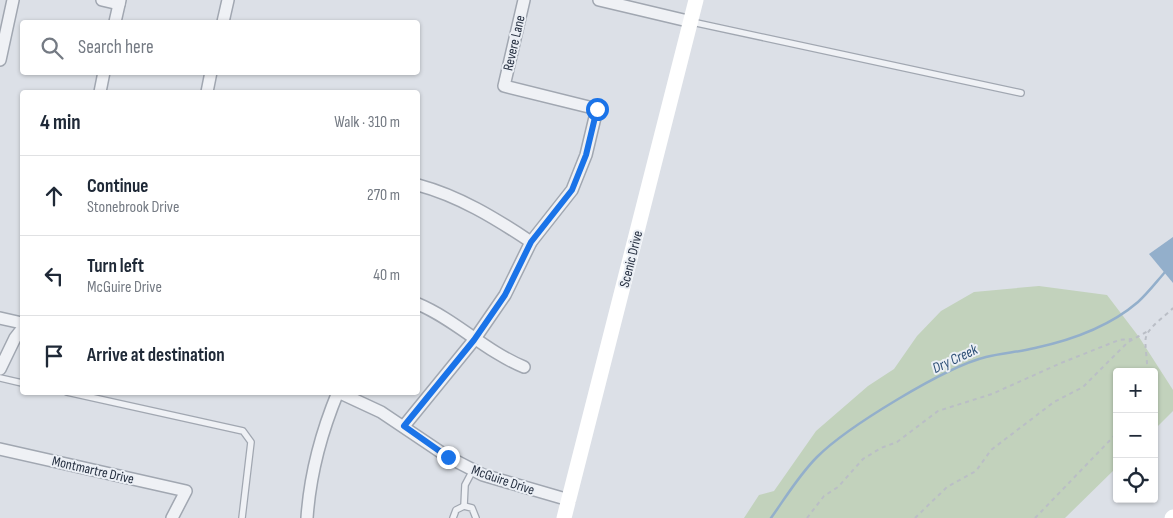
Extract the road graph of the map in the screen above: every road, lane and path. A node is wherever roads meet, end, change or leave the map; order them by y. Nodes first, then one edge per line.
1 (13, 0) edge
2 (102, 0) edge
3 (228, 0) edge
4 (524, 0) edge
5 (599, 0) edge
6 (696, 0) edge
7 (120, 2) edge
8 (116, 20) edge
9 (223, 20) edge
10 (692, 22) junction
11 (0, 60) edge
12 (103, 75) edge
13 (210, 75) edge
14 (100, 90) edge
15 (207, 90) edge
16 (1021, 93) dead end
17 (420, 186) edge
18 (531, 242) junction
19 (420, 305) edge
20 (1173, 308) edge
21 (0, 318) edge
22 (20, 322) edge
23 (1150, 330) junction
24 (20, 332) edge
25 (1132, 339) junction
26 (474, 340) junction
27 (524, 367) dead end
28 (1146, 368) edge
29 (0, 369) edge
30 (0, 378) edge
31 (20, 383) edge
32 (81, 395) edge
33 (337, 395) edge
34 (345, 395) edge
35 (404, 426) junction
36 (1113, 437) edge
37 (0, 449) edge
38 (474, 470) junction
39 (569, 500) junction
40 (464, 506) junction
41 (172, 518) edge
42 (242, 518) edge
43 (307, 518) edge
44 (454, 518) edge
45 (476, 518) edge
46 (564, 518) edge
47 (807, 518) edge
48 (915, 518) edge
49 (1035, 518) edge

1 - 11 street
2 - 7 street
3 - 9 street
4 - 18 street, Revere Lane
5 - 10 street
6 - 10 main road, Scenic Drive
7 - 8 street
10 - 16 lane
10 - 39 main road, Scenic Drive
12 - 14 street
13 - 15 street
17 - 18 street
18 - 26 street
19 - 26 street
20 - 23 path
21 - 22 street
23 - 25 path
23 - 28 path
24 - 29 street
25 - 47 path
25 - 48 path
26 - 27 street
26 - 35 street
30 - 31 lane
32 - 42 lane
33 - 43 street
34 - 35 street, McGuire Drive
35 - 38 street, McGuire Drive
36 - 49 path
37 - 41 street, Montmartre Drive
38 - 39 street, McGuire Drive
38 - 40 lane
39 - 46 main road, Scenic Drive
40 - 44 lane
40 - 45 lane

